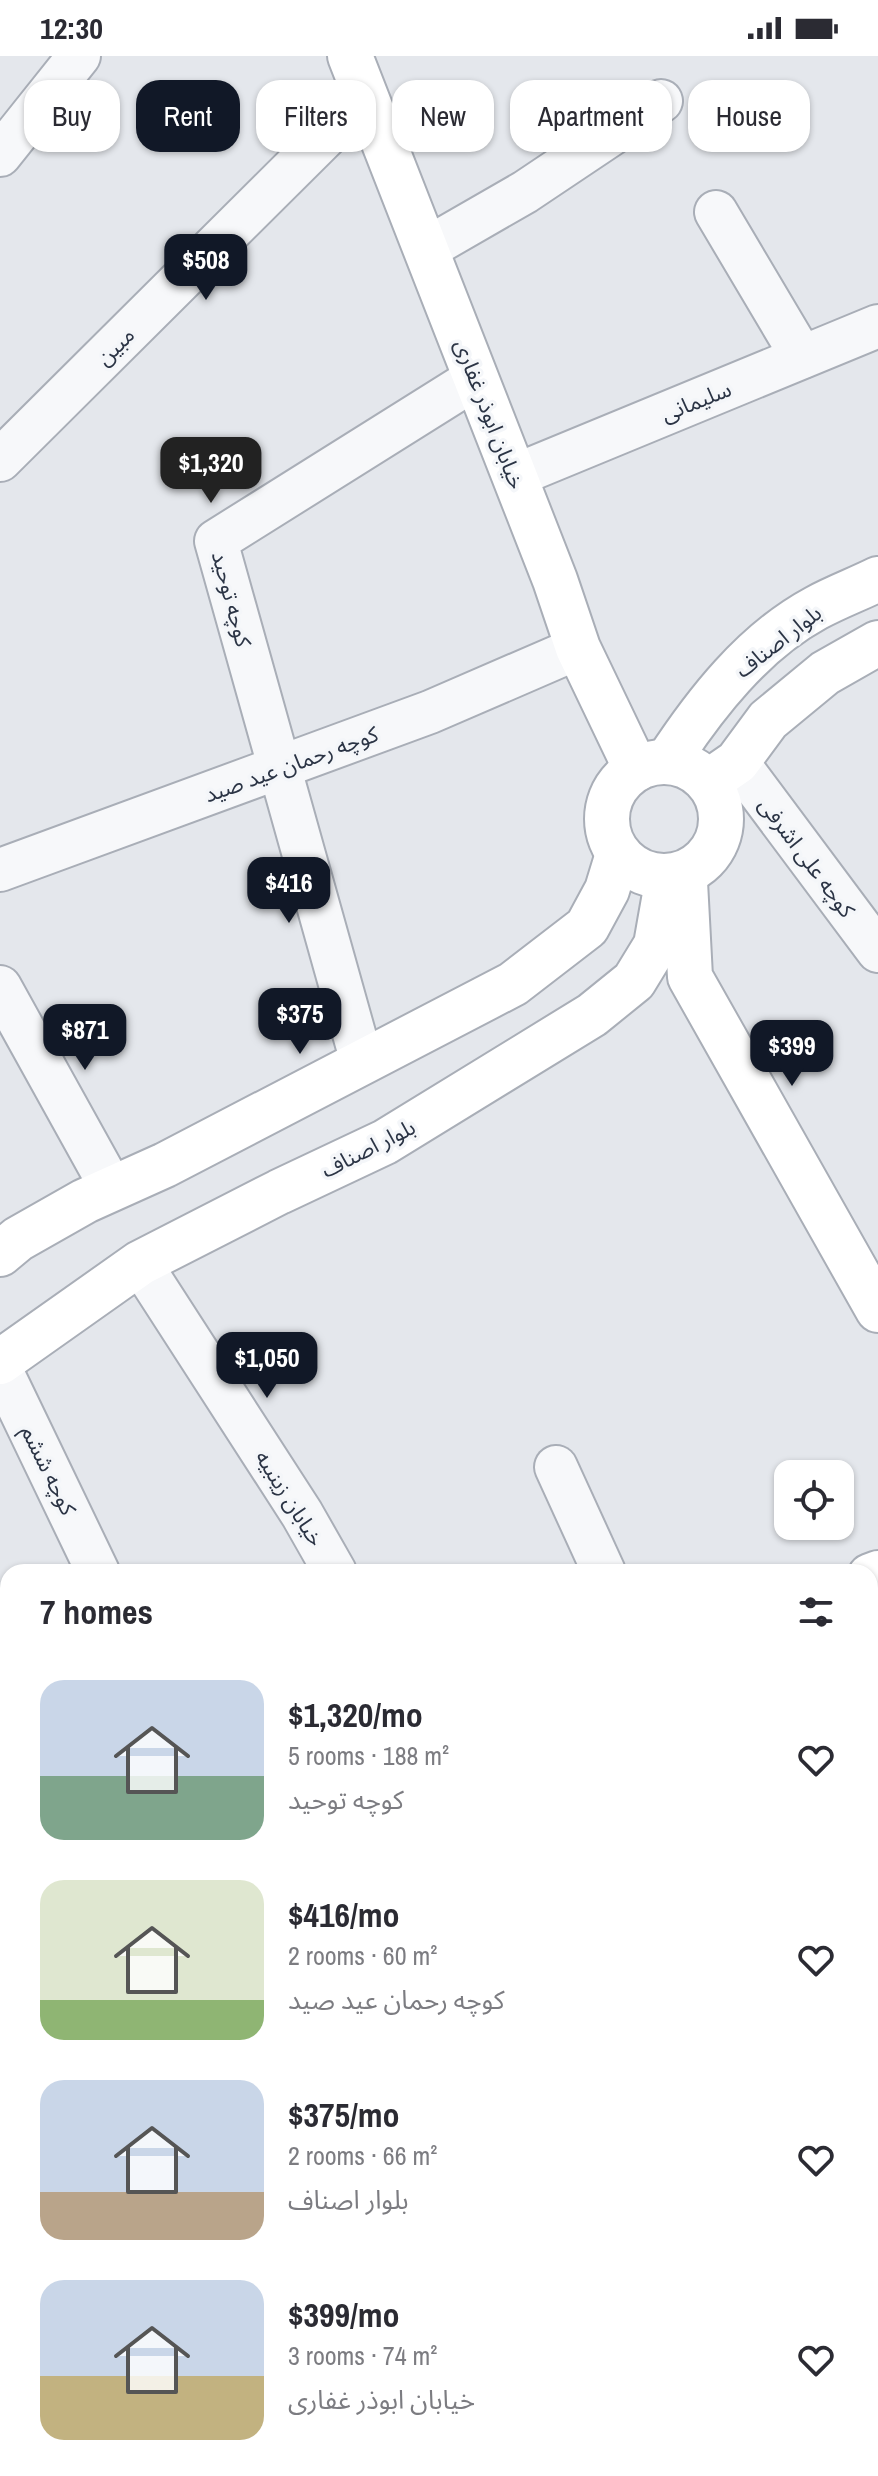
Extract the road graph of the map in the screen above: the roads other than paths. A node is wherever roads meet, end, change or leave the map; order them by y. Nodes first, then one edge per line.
1 (79, 56) edge
2 (350, 56) edge
3 (360, 80) edge
4 (376, 122) edge
5 (310, 152) edge
6 (585, 152) edge
7 (0, 155) edge
8 (716, 212) dead end
9 (426, 249) junction
10 (878, 326) edge
11 (802, 357) junction
12 (476, 378) junction
13 (0, 460) edge
14 (514, 476) junction
15 (878, 579) edge
16 (878, 643) edge
17 (578, 648) junction
18 (652, 765) junction
19 (279, 769) junction
20 (723, 772) junction
21 (618, 854) junction
22 (0, 870) edge
23 (676, 874) junction
24 (878, 951) edge
25 (0, 987) edge
26 (362, 1062) junction
27 (112, 1189) junction
28 (0, 1254) edge
29 (140, 1263) junction
30 (878, 1310) edge
31 (0, 1362) edge
32 (0, 1368) edge
33 (556, 1467) dead end
34 (94, 1564) edge
35 (330, 1564) edge
36 (600, 1564) edge

1 - 7 street
2 - 3 main road, خیابان ابوذر غفاری
4 - 9 main road, خیابان ابوذر غفاری
5 - 13 street, مبین
6 - 9 street
8 - 11 street
9 - 12 main road, خیابان ابوذر غفاری
10 - 11 street, سلیمانی
11 - 14 street, سلیمانی
12 - 14 main road, خیابان ابوذر غفاری
12 - 19 street, کوچه توحید
14 - 17 main road, خیابان ابوذر غفاری
15 - 18 main road, بلوار اصناف
16 - 20 main road
17 - 18 main road, خیابان ابوذر غفاری
17 - 19 street, کوچه رحمان عید صید
18 - 20 main road
18 - 21 main road
19 - 22 street, کوچه رحمان عید صید
19 - 26 street
20 - 23 main road
20 - 24 street, کوچه علی اشرفی
21 - 23 main road
21 - 26 main road
23 - 29 main road, بلوار اصناف
23 - 30 main road
25 - 27 street
26 - 27 main road
27 - 28 main road
29 - 31 main road, بلوار اصناف
29 - 35 street, خیابان زینبیه
32 - 34 street, کوچه ششم
33 - 36 street

